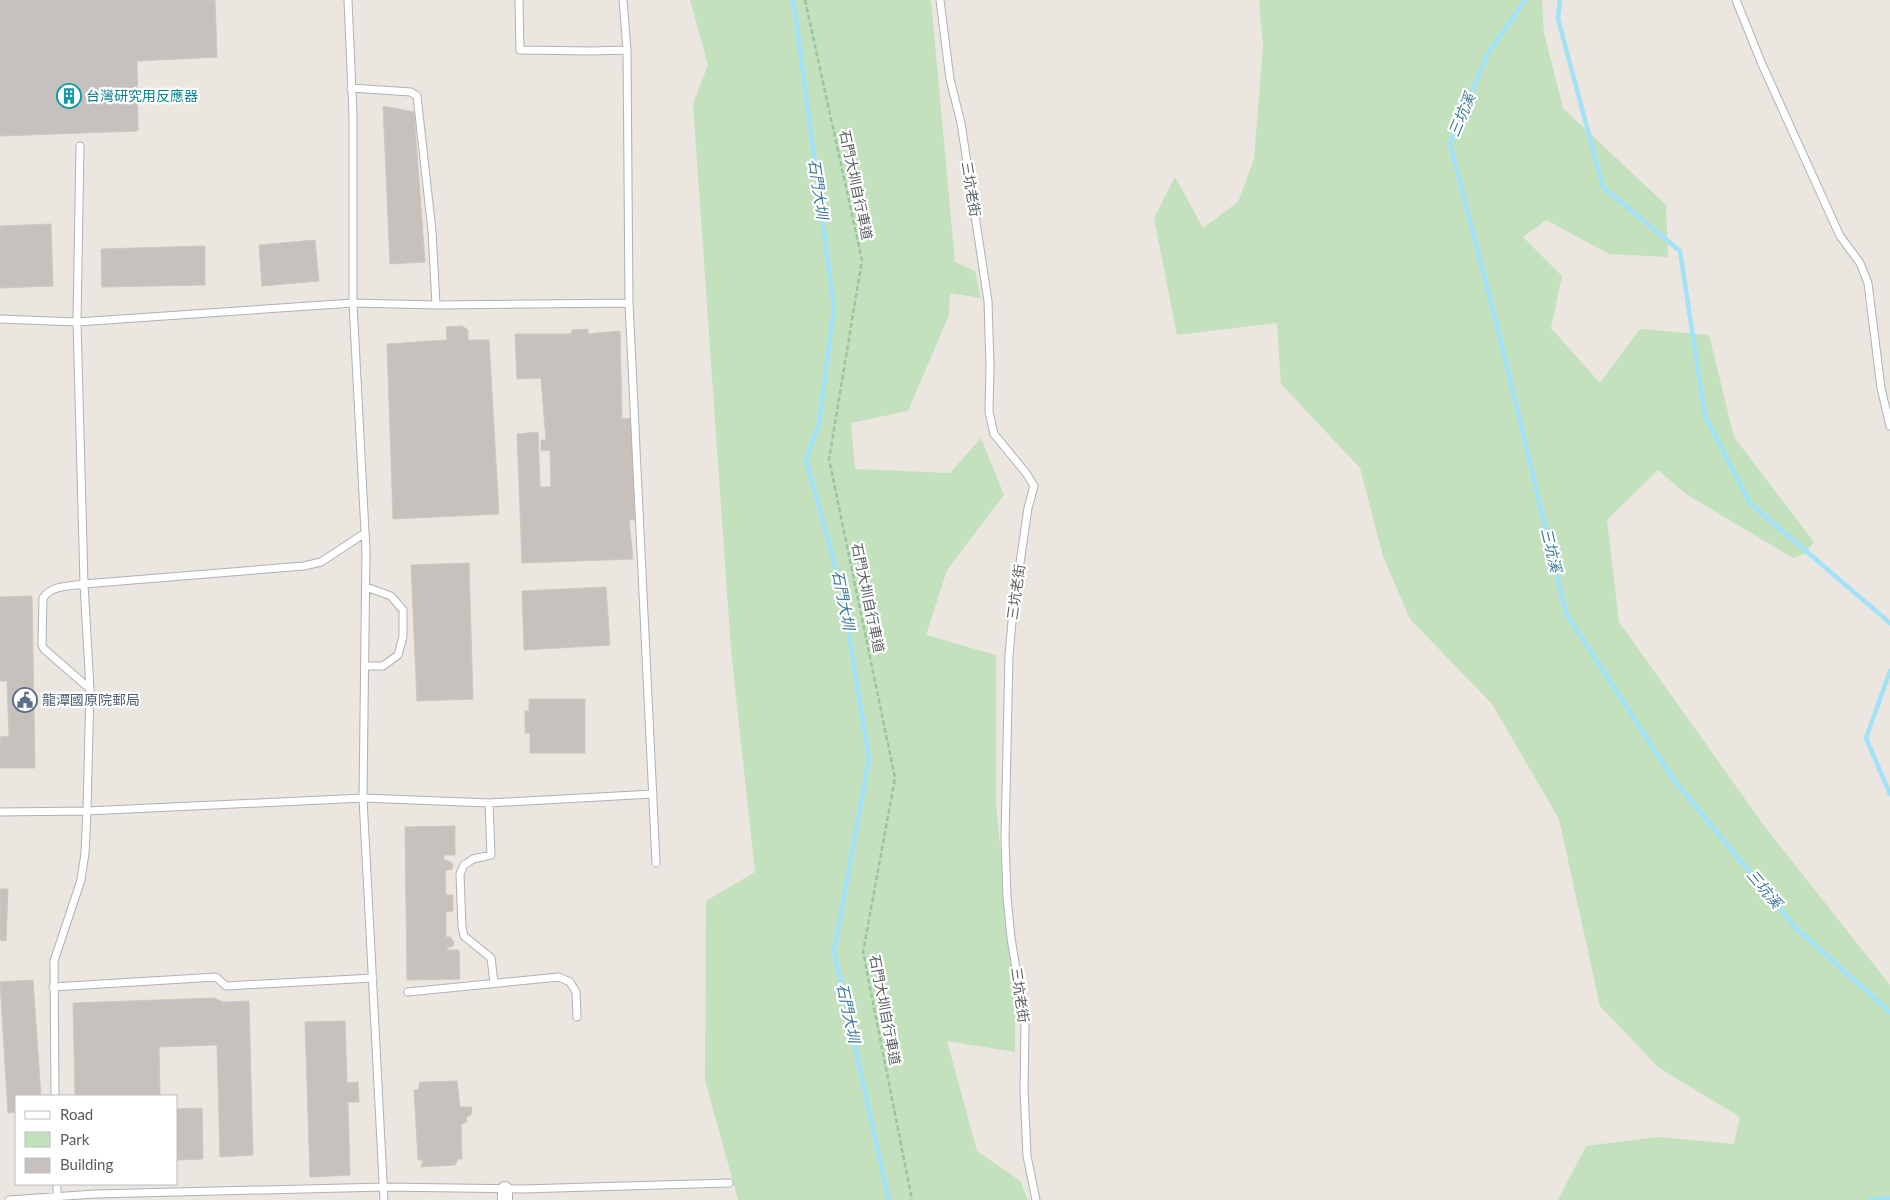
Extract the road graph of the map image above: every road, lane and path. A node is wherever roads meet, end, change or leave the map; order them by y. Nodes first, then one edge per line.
1 (348, 0) edge
2 (519, 0) edge
3 (624, 0) edge
4 (805, 0) edge
5 (940, 0) edge
6 (1736, 0) edge
7 (627, 50) junction
8 (351, 88) junction
9 (80, 146) dead end
10 (353, 303) junction
11 (629, 303) junction
12 (436, 305) junction
13 (0, 319) edge
14 (77, 322) junction
15 (1890, 426) edge
16 (365, 533) junction
17 (84, 584) junction
18 (366, 587) junction
19 (365, 666) junction
20 (90, 689) junction
21 (653, 794) junction
22 (363, 798) junction
23 (489, 803) junction
24 (87, 811) junction
25 (0, 812) edge
26 (656, 863) dead end
27 (373, 978) junction
28 (494, 983) junction
29 (53, 986) junction
30 (408, 992) dead end
31 (577, 1017) dead end
32 (55, 1095) edge
33 (729, 1184) dead end
34 (57, 1185) edge
35 (384, 1187) junction
36 (505, 1195) edge
37 (95, 1197) edge
38 (57, 1198) junction
39 (9, 1200) edge
40 (384, 1200) edge
41 (912, 1200) edge
42 (1036, 1200) edge

1 - 8 lane
2 - 7 lane
3 - 7 lane
4 - 41 path, 石門大圳自行車道
5 - 42 lane, 三坑老街
6 - 15 lane
7 - 11 lane
8 - 10 lane
8 - 12 lane
9 - 14 lane
10 - 12 lane
10 - 14 lane
10 - 16 lane
11 - 12 lane
11 - 21 lane
13 - 14 lane
14 - 17 lane
16 - 17 lane
16 - 18 lane
17 - 20 lane
17 - 20 lane
18 - 19 lane
18 - 19 lane
19 - 22 lane
20 - 24 lane
21 - 23 lane
21 - 26 lane
22 - 23 lane
22 - 24 lane
22 - 27 lane
23 - 28 lane
24 - 25 lane
24 - 29 lane
27 - 29 lane
27 - 35 lane
28 - 30 lane
28 - 31 lane
29 - 32 lane
33 - 36 lane
34 - 38 lane
35 - 36 lane
35 - 37 lane
35 - 40 lane
37 - 38 lane
38 - 39 lane

